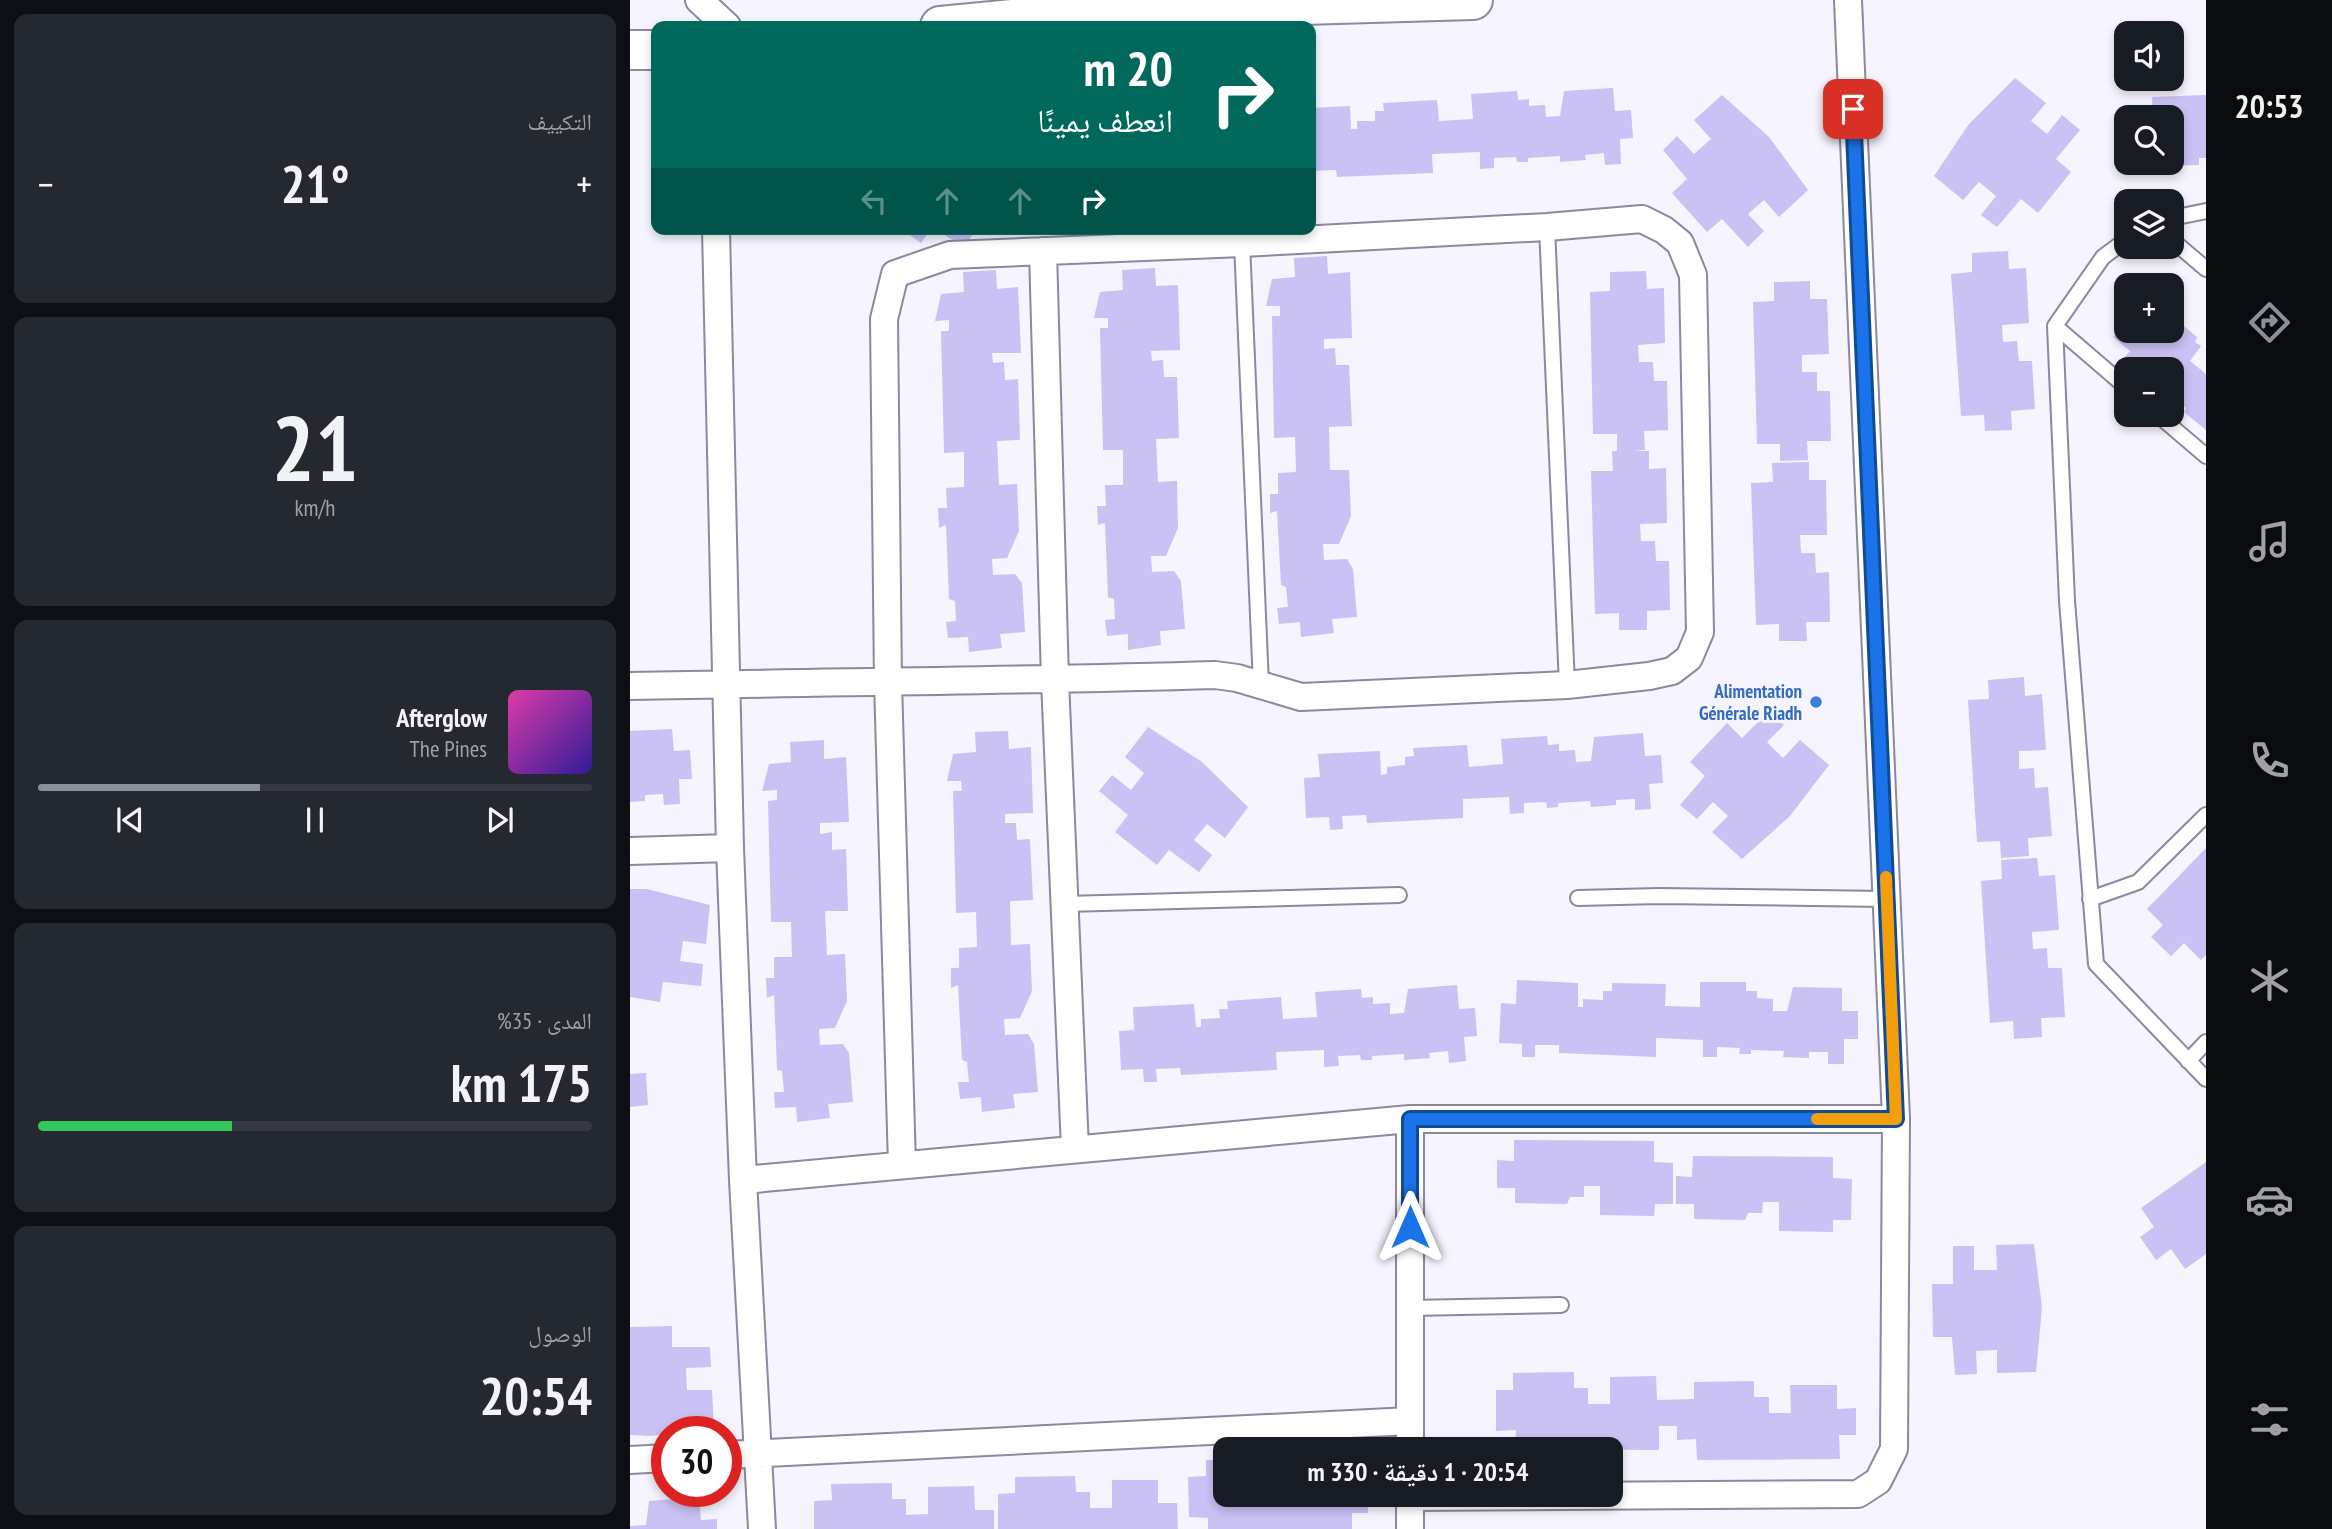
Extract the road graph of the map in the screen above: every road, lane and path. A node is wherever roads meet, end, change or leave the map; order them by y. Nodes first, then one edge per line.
1 (699, 0) edge
2 (1473, 0) edge
3 (1848, 0) edge
4 (1048, 8) edge
5 (722, 21) edge
6 (970, 21) edge
7 (630, 50) edge
8 (651, 50) edge
9 (2206, 211) edge
10 (2184, 216) edge
11 (1547, 227) junction
12 (716, 235) edge
13 (1241, 243) junction
14 (2114, 249) edge
15 (2184, 250) edge
16 (1043, 251) junction
17 (2206, 269) edge
18 (2055, 326) junction
19 (2114, 377) edge
20 (2172, 427) edge
21 (2206, 456) edge
22 (1055, 680) junction
23 (888, 682) junction
24 (728, 684) junction
25 (630, 685) edge
26 (1261, 685) junction
27 (1567, 685) junction
28 (2206, 815) edge
29 (730, 848) junction
30 (630, 852) edge
31 (1399, 895) dead end
32 (1578, 898) dead end
33 (1886, 899) junction
34 (2090, 899) junction
35 (1065, 904) junction
36 (2206, 1042) edge
37 (2188, 1060) junction
38 (2206, 1079) edge
39 (1410, 1119) junction
40 (1896, 1119) junction
41 (1075, 1149) junction
42 (902, 1165) junction
43 (743, 1180) junction
44 (1561, 1305) dead end
45 (1410, 1308) junction
46 (1410, 1421) junction
47 (1410, 1437) edge
48 (742, 1454) edge
49 (758, 1454) junction
50 (651, 1459) edge
51 (630, 1460) edge
52 (1623, 1495) edge
53 (1410, 1507) edge
54 (762, 1529) edge
55 (1410, 1529) edge

1 - 5 street
2 - 4 street
3 - 33 street
4 - 6 street
7 - 8 street
9 - 10 lane
11 - 13 street
11 - 27 lane
11 - 27 street
12 - 24 street
13 - 16 street
13 - 26 lane
14 - 18 lane
15 - 17 lane
16 - 22 street
16 - 23 street
18 - 19 lane
18 - 34 lane
20 - 21 lane
22 - 23 street
22 - 26 street
22 - 35 street
23 - 24 street
23 - 42 street
24 - 25 street
24 - 29 street
26 - 27 street
28 - 34 lane
29 - 30 street
29 - 43 street
31 - 35 lane
32 - 33 lane
33 - 40 street
34 - 37 lane
35 - 41 street
36 - 37 lane
37 - 38 lane
39 - 40 street
39 - 41 street
39 - 45 street
40 - 52 street
41 - 42 street
42 - 43 street
43 - 49 street
44 - 45 lane
45 - 46 street
46 - 47 street
46 - 49 street
48 - 49 street
49 - 54 street
50 - 51 street
53 - 55 street

